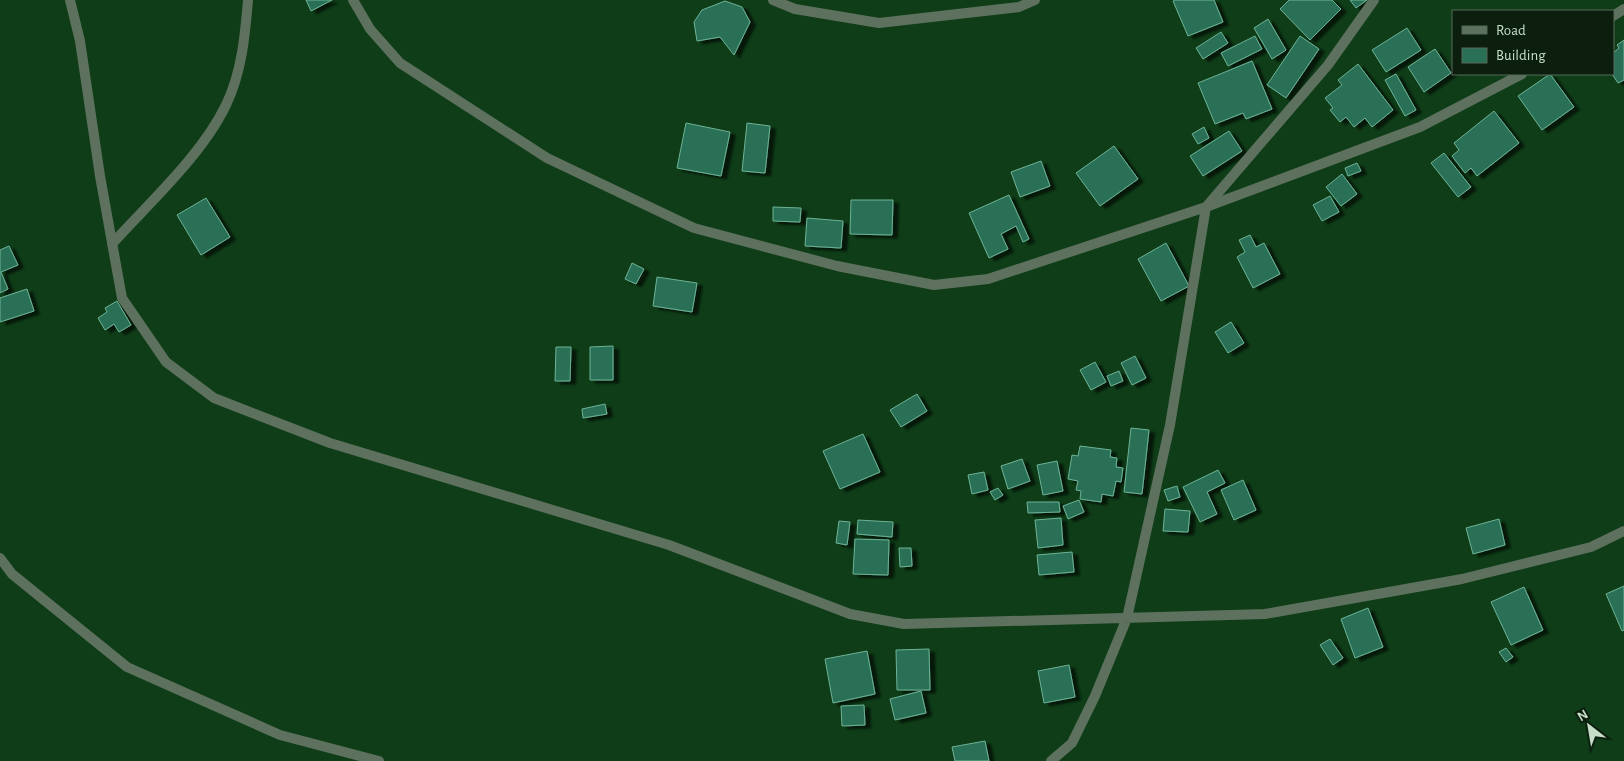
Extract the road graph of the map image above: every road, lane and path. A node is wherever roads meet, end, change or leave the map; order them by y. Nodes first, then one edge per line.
1 (70, 0) edge
2 (248, 0) edge
3 (353, 0) edge
4 (773, 0) edge
5 (1035, 0) edge
6 (1374, 0) edge
7 (1520, 75) edge
8 (1206, 207) junction
9 (112, 244) junction
10 (1624, 531) edge
11 (0, 558) edge
12 (1127, 618) junction
13 (379, 761) edge
14 (1051, 761) edge

1 - 9 street
2 - 9 street
3 - 8 street
4 - 5 street
6 - 8 street
7 - 8 street
8 - 12 street
9 - 12 street
10 - 12 street
11 - 13 street
12 - 14 street

